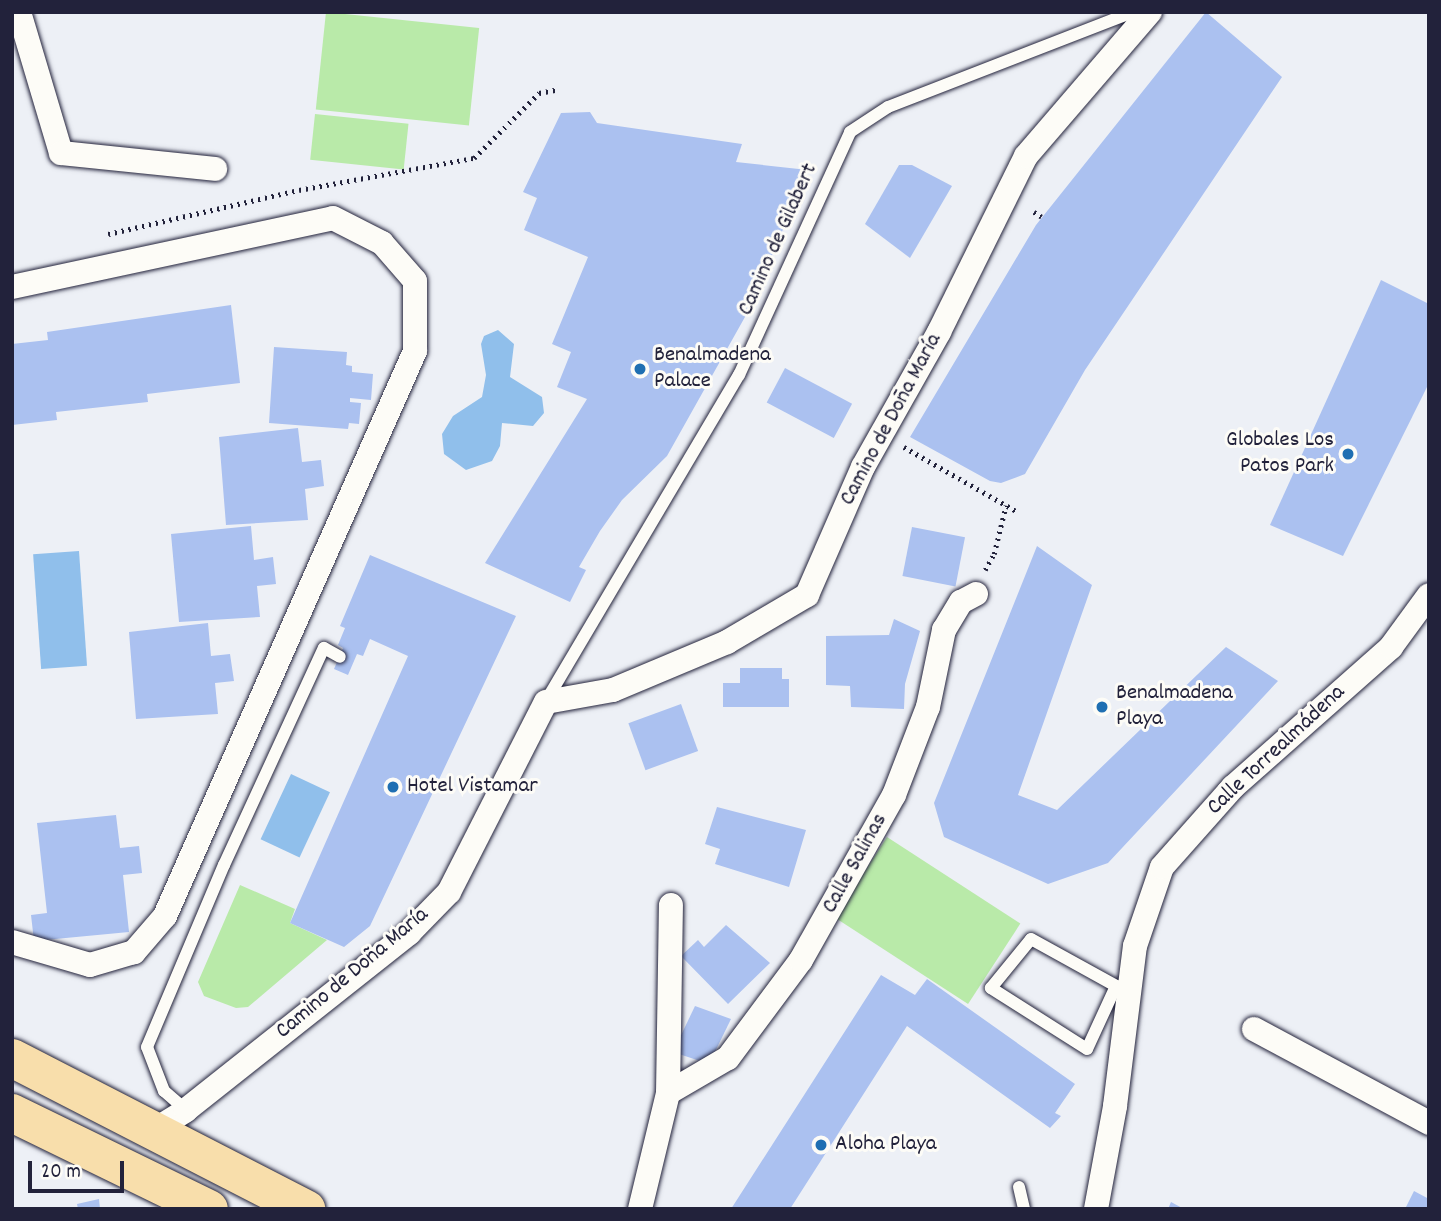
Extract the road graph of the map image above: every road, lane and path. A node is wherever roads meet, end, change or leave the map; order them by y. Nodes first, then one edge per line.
1 (19, 12) edge
2 (1133, 12) edge
3 (1150, 12) edge
4 (559, 89) dead end
5 (215, 169) dead end
6 (1034, 212) dead end
7 (1042, 217) dead end
8 (103, 235) dead end
9 (12, 287) edge
10 (904, 447) dead end
11 (1006, 505) junction
12 (1018, 512) dead end
13 (973, 594) joint
14 (1429, 595) edge
15 (340, 657) dead end
16 (546, 702) junction
17 (671, 905) dead end
18 (12, 942) edge
19 (1123, 990) junction
20 (1254, 1029) dead end
21 (12, 1058) edge
22 (667, 1093) junction
23 (186, 1110) junction
24 (12, 1113) edge
25 (1429, 1123) edge
26 (153, 1130) junction
27 (1020, 1187) dead end
28 (209, 1209) edge
29 (306, 1209) edge
30 (640, 1209) edge
31 (1024, 1209) edge
32 (1096, 1209) edge

1 - 5 street
2 - 16 lane, Camino de Gilabert
3 - 16 street, Camino de Doña María
4 - 8 path
6 - 7 path
9 - 18 street
10 - 11 path
11 - 12 path
11 - 13 path
13 - 22 street, Calle Salinas
14 - 19 street, Calle Torrealmádena
15 - 23 lane
16 - 23 street, Camino de Doña María
17 - 22 street
19 - 19 lane
19 - 32 street, Calle Torrealmádena
20 - 25 street
21 - 26 main road
22 - 30 street
23 - 26 street, Camino de Doña María
24 - 28 main road
26 - 29 main road
27 - 31 lane

